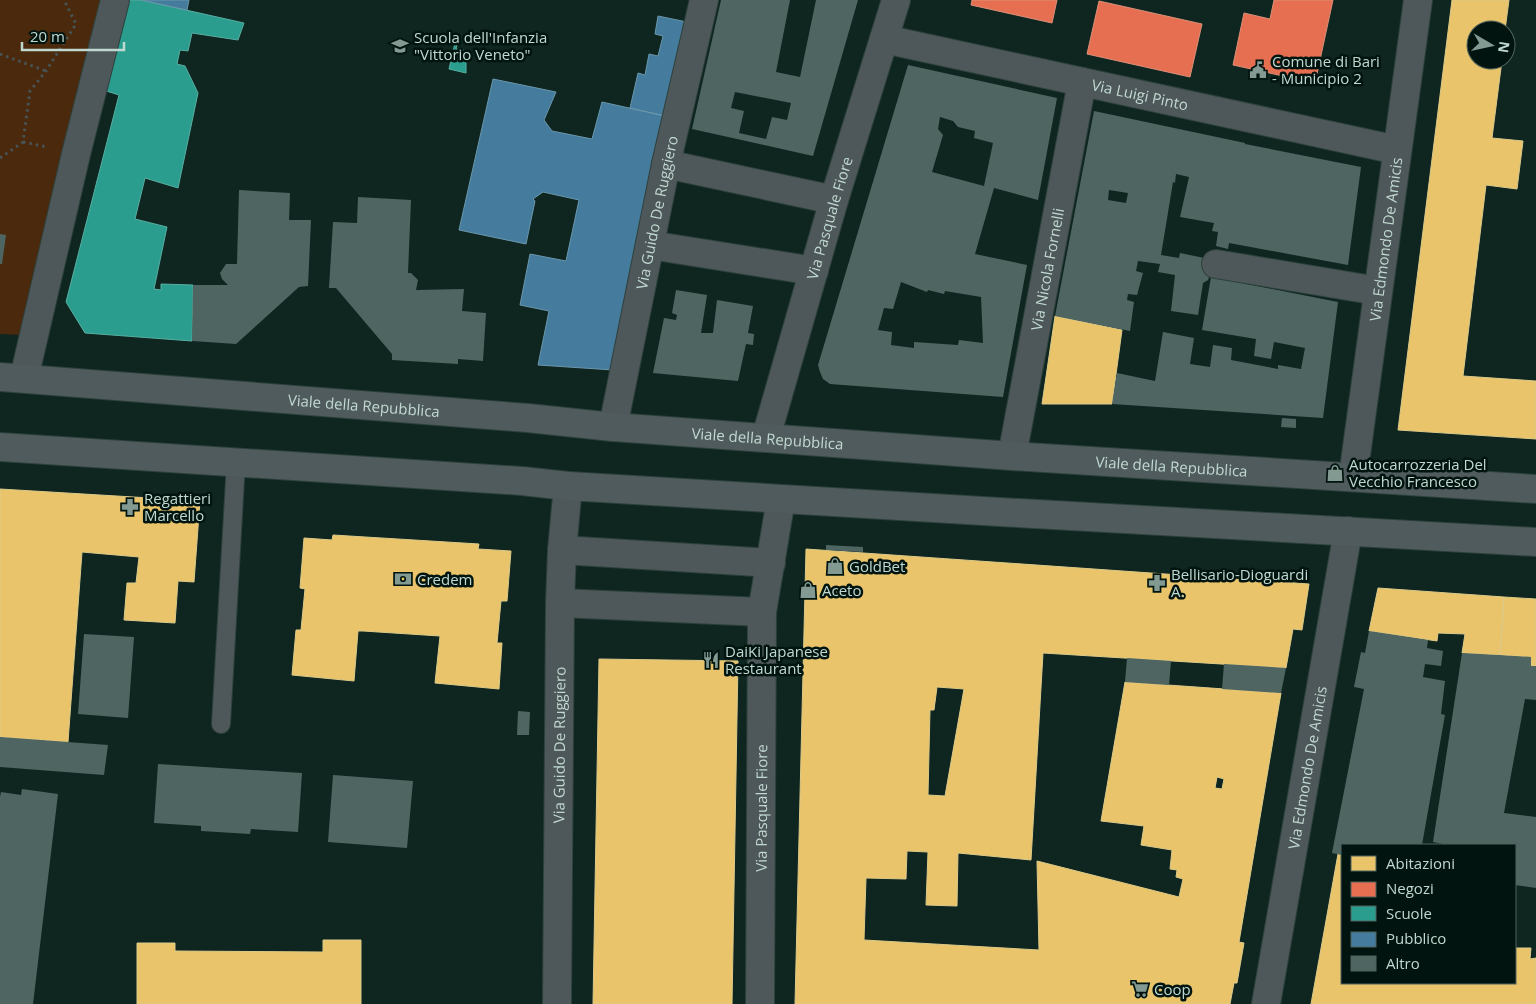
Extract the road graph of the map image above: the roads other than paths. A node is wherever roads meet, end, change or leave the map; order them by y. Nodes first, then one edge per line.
1 (115, 0) edge
2 (704, 0) edge
3 (896, 0) edge
4 (1418, 0) edge
5 (884, 39) junction
6 (1082, 82) junction
7 (1397, 150) junction
8 (666, 164) junction
9 (834, 200) junction
10 (650, 245) junction
11 (1216, 264) dead end
12 (814, 271) junction
13 (1378, 291) junction
14 (12, 378) edge
15 (613, 427) junction
16 (766, 438) junction
17 (0, 447) edge
18 (1012, 456) junction
19 (236, 462) junction
20 (1353, 477) junction
21 (568, 486) junction
22 (1536, 489) edge
23 (781, 499) junction
24 (1348, 531) junction
25 (1536, 542) edge
26 (562, 550) junction
27 (771, 563) junction
28 (560, 604) junction
29 (762, 612) junction
30 (221, 724) dead end
31 (557, 1004) edge
32 (760, 1004) edge
33 (1266, 1004) edge

1 - 14 street
2 - 8 street, Via Guido De Ruggiero
3 - 5 street, Via Pasquale Fiore
4 - 7 street, Via Edmondo De Amicis
5 - 6 street, Via Luigi Pinto
5 - 9 street, Via Pasquale Fiore
6 - 7 street, Via Luigi Pinto
6 - 18 street, Via Nicola Fornelli
7 - 13 street, Via Edmondo De Amicis
8 - 9 street
8 - 10 street, Via Guido De Ruggiero
9 - 12 street, Via Pasquale Fiore
10 - 12 street
10 - 15 street, Via Guido De Ruggiero
11 - 13 street
12 - 16 street, Via Pasquale Fiore
13 - 20 street, Via Edmondo De Amicis
14 - 15 main road, Viale della Repubblica
15 - 16 main road, Viale della Repubblica
16 - 18 main road, Viale della Repubblica
17 - 19 main road
18 - 20 main road, Viale della Repubblica
19 - 21 main road
19 - 30 lane
20 - 22 main road, Viale della Repubblica
21 - 23 main road
21 - 26 street, Via Guido De Ruggiero
23 - 24 main road
23 - 27 street, Via Pasquale Fiore
24 - 25 main road
24 - 33 street, Via Edmondo De Amicis
26 - 27 street
26 - 28 street, Via Guido De Ruggiero
27 - 29 street, Via Pasquale Fiore
28 - 29 street
28 - 31 street, Via Guido De Ruggiero
29 - 32 street, Via Pasquale Fiore

